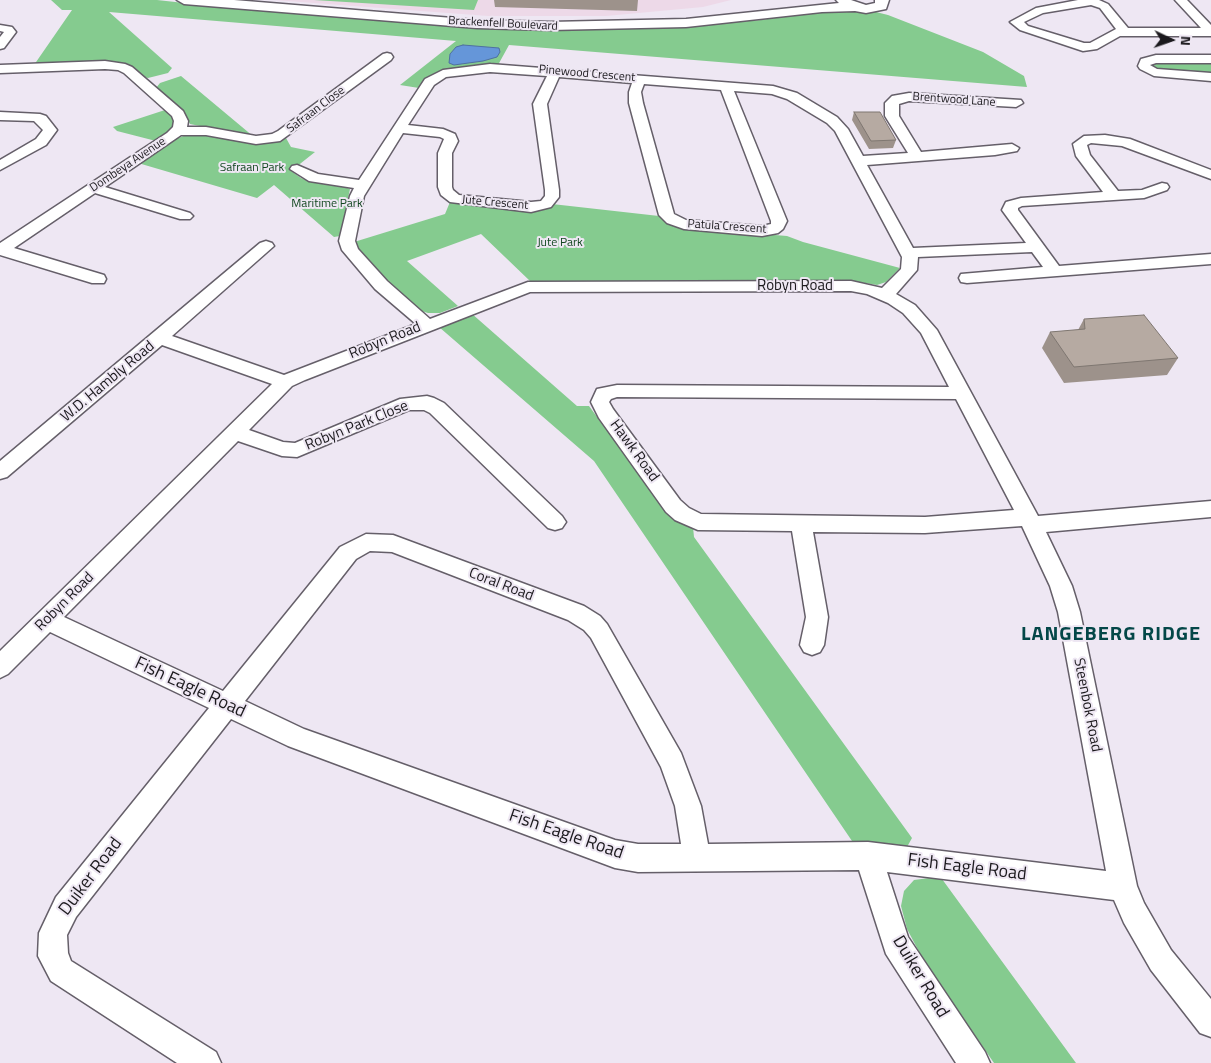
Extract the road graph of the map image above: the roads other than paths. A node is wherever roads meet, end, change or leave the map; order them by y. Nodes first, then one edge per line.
1 (184, 0) edge
2 (1180, 0) edge
3 (885, 1) edge
4 (846, 2) edge
5 (1190, 10) junction
6 (1204, 10) dead end
7 (0, 28) edge
8 (1124, 31) junction
9 (1211, 32) edge
10 (0, 46) edge
11 (387, 57) dead end
12 (1211, 59) edge
13 (0, 69) edge
14 (554, 72) junction
15 (1211, 77) edge
16 (639, 79) junction
17 (726, 86) junction
18 (1016, 104) dead end
19 (0, 116) edge
20 (399, 128) junction
21 (178, 131) junction
22 (1012, 148) dead end
23 (916, 155) junction
24 (858, 161) junction
25 (0, 166) edge
26 (296, 169) dead end
27 (1211, 175) edge
28 (363, 184) junction
29 (1162, 187) dead end
30 (93, 188) junction
31 (1114, 196) junction
32 (185, 216) dead end
33 (1027, 234) junction
34 (266, 246) dead end
35 (904, 246) junction
36 (1037, 247) junction
37 (1, 250) edge
38 (1204, 260) edge
39 (1054, 272) junction
40 (1211, 277) edge
41 (967, 278) dead end
42 (98, 279) dead end
43 (885, 295) junction
44 (427, 325) junction
45 (159, 338) junction
46 (285, 382) junction
47 (962, 393) junction
48 (235, 432) junction
49 (0, 472) edge
50 (1211, 509) edge
51 (1030, 521) junction
52 (555, 522) dead end
53 (801, 524) junction
54 (47, 620) junction
55 (812, 645) dead end
56 (0, 667) edge
57 (226, 705) junction
58 (868, 856) junction
59 (697, 857) junction
60 (1123, 887) junction
61 (1211, 1022) edge
62 (205, 1063) edge
63 (974, 1063) edge

1 - 4 street, Brackenfell Boulevard
2 - 5 street
3 - 4 street, Brackenfell Boulevard
5 - 6 street
5 - 9 street
7 - 10 street
8 - 8 street
8 - 9 street
11 - 21 street, Safraan Close
12 - 15 street
13 - 21 street, Dombeya Avenue
14 - 16 street, Pinewood Crescent
14 - 20 street, Pinewood Crescent
14 - 20 street, Jute Crescent
16 - 17 street, Pinewood Crescent
16 - 17 street, Patula Crescent
17 - 24 street, Pinewood Crescent
18 - 23 street, Brentwood Lane
19 - 25 street
20 - 28 street, Pinewood Crescent
21 - 30 street, Dombeya Avenue
22 - 23 street
23 - 24 street
24 - 35 street, Pinewood Crescent
26 - 28 street
27 - 31 street
28 - 44 street, Pinewood Crescent
29 - 31 street
30 - 32 street
30 - 37 street, Dombeya Avenue
31 - 33 street
33 - 35 street
33 - 36 street
34 - 45 street
35 - 36 street
35 - 43 street
36 - 39 street
37 - 42 street
38 - 39 street
38 - 40 street
39 - 41 street
43 - 44 street, Robyn Road
43 - 47 street, Steenbok Road
44 - 46 street, Robyn Road
45 - 46 street, W.D. Hambly Road
45 - 49 street, W.D. Hambly Road
46 - 48 street, Robyn Road
47 - 51 street, Steenbok Road
47 - 53 street, Hawk Road
48 - 52 street, Robyn Park Close
48 - 54 street, Robyn Road
50 - 51 street, Hawk Road
51 - 53 street, Hawk Road
51 - 60 street, Steenbok Road
53 - 55 street
54 - 56 street, Robyn Road
54 - 57 street, Fish Eagle Road
57 - 59 street, Fish Eagle Road
57 - 59 street, Coral Road
57 - 62 street, Duiker Road
58 - 59 street, Fish Eagle Road
58 - 60 street, Fish Eagle Road
58 - 63 street, Duiker Road
60 - 61 street, Steenbok Road

